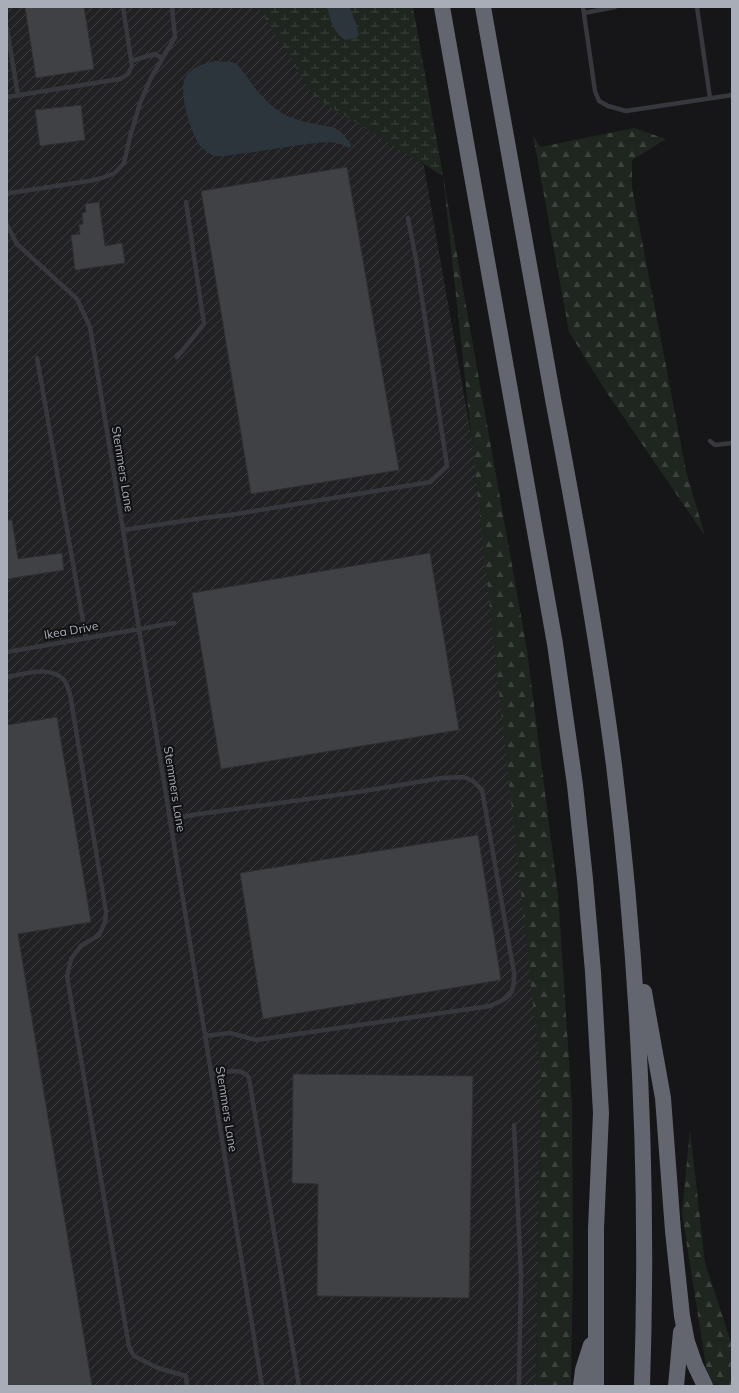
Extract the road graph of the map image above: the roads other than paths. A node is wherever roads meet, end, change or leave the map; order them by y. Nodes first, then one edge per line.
1 (123, 7) edge
2 (172, 7) edge
3 (442, 7) edge
4 (483, 7) edge
5 (582, 7) edge
6 (615, 7) edge
7 (697, 7) edge
8 (584, 13) junction
9 (7, 28) edge
10 (162, 58) junction
11 (131, 61) junction
12 (732, 95) edge
13 (18, 96) junction
14 (7, 97) edge
15 (710, 98) junction
16 (7, 195) edge
17 (186, 202) dead end
18 (408, 218) dead end
19 (7, 225) edge
20 (177, 357) dead end
21 (38, 358) dead end
22 (710, 441) dead end
23 (732, 443) edge
24 (123, 530) junction
25 (174, 623) dead end
26 (138, 628) junction
27 (86, 638) junction
28 (7, 652) edge
29 (7, 677) edge
30 (170, 820) junction
31 (628, 901) junction
32 (205, 1036) junction
33 (211, 1074) junction
34 (514, 1125) dead end
35 (682, 1316) junction
36 (596, 1331) junction
37 (187, 1386) edge
38 (262, 1386) edge
39 (299, 1386) edge
40 (519, 1386) edge
41 (581, 1386) edge
42 (596, 1386) edge
43 (642, 1386) edge
44 (676, 1386) edge
45 (705, 1386) edge

1 - 11 lane
2 - 10 lane
3 - 36 highway
4 - 31 highway
5 - 8 lane
6 - 8 lane
7 - 15 lane
8 - 15 lane
9 - 13 lane
10 - 11 lane
10 - 16 lane
11 - 13 lane
12 - 15 lane
13 - 14 lane
17 - 20 lane
18 - 24 lane
19 - 24 lane, Stemmers Lane
21 - 27 lane
22 - 23 lane
24 - 26 lane, Stemmers Lane
25 - 26 lane, Ikea Drive
26 - 27 lane, Ikea Drive
26 - 30 lane, Stemmers Lane
27 - 28 lane, Ikea Drive
29 - 37 lane
30 - 32 lane, Stemmers Lane
30 - 32 lane
31 - 35 highway
31 - 43 highway
32 - 33 lane, Stemmers Lane
33 - 38 lane, Stemmers Lane
33 - 39 lane
34 - 40 lane
35 - 44 highway
35 - 45 highway
36 - 41 highway
36 - 42 highway

